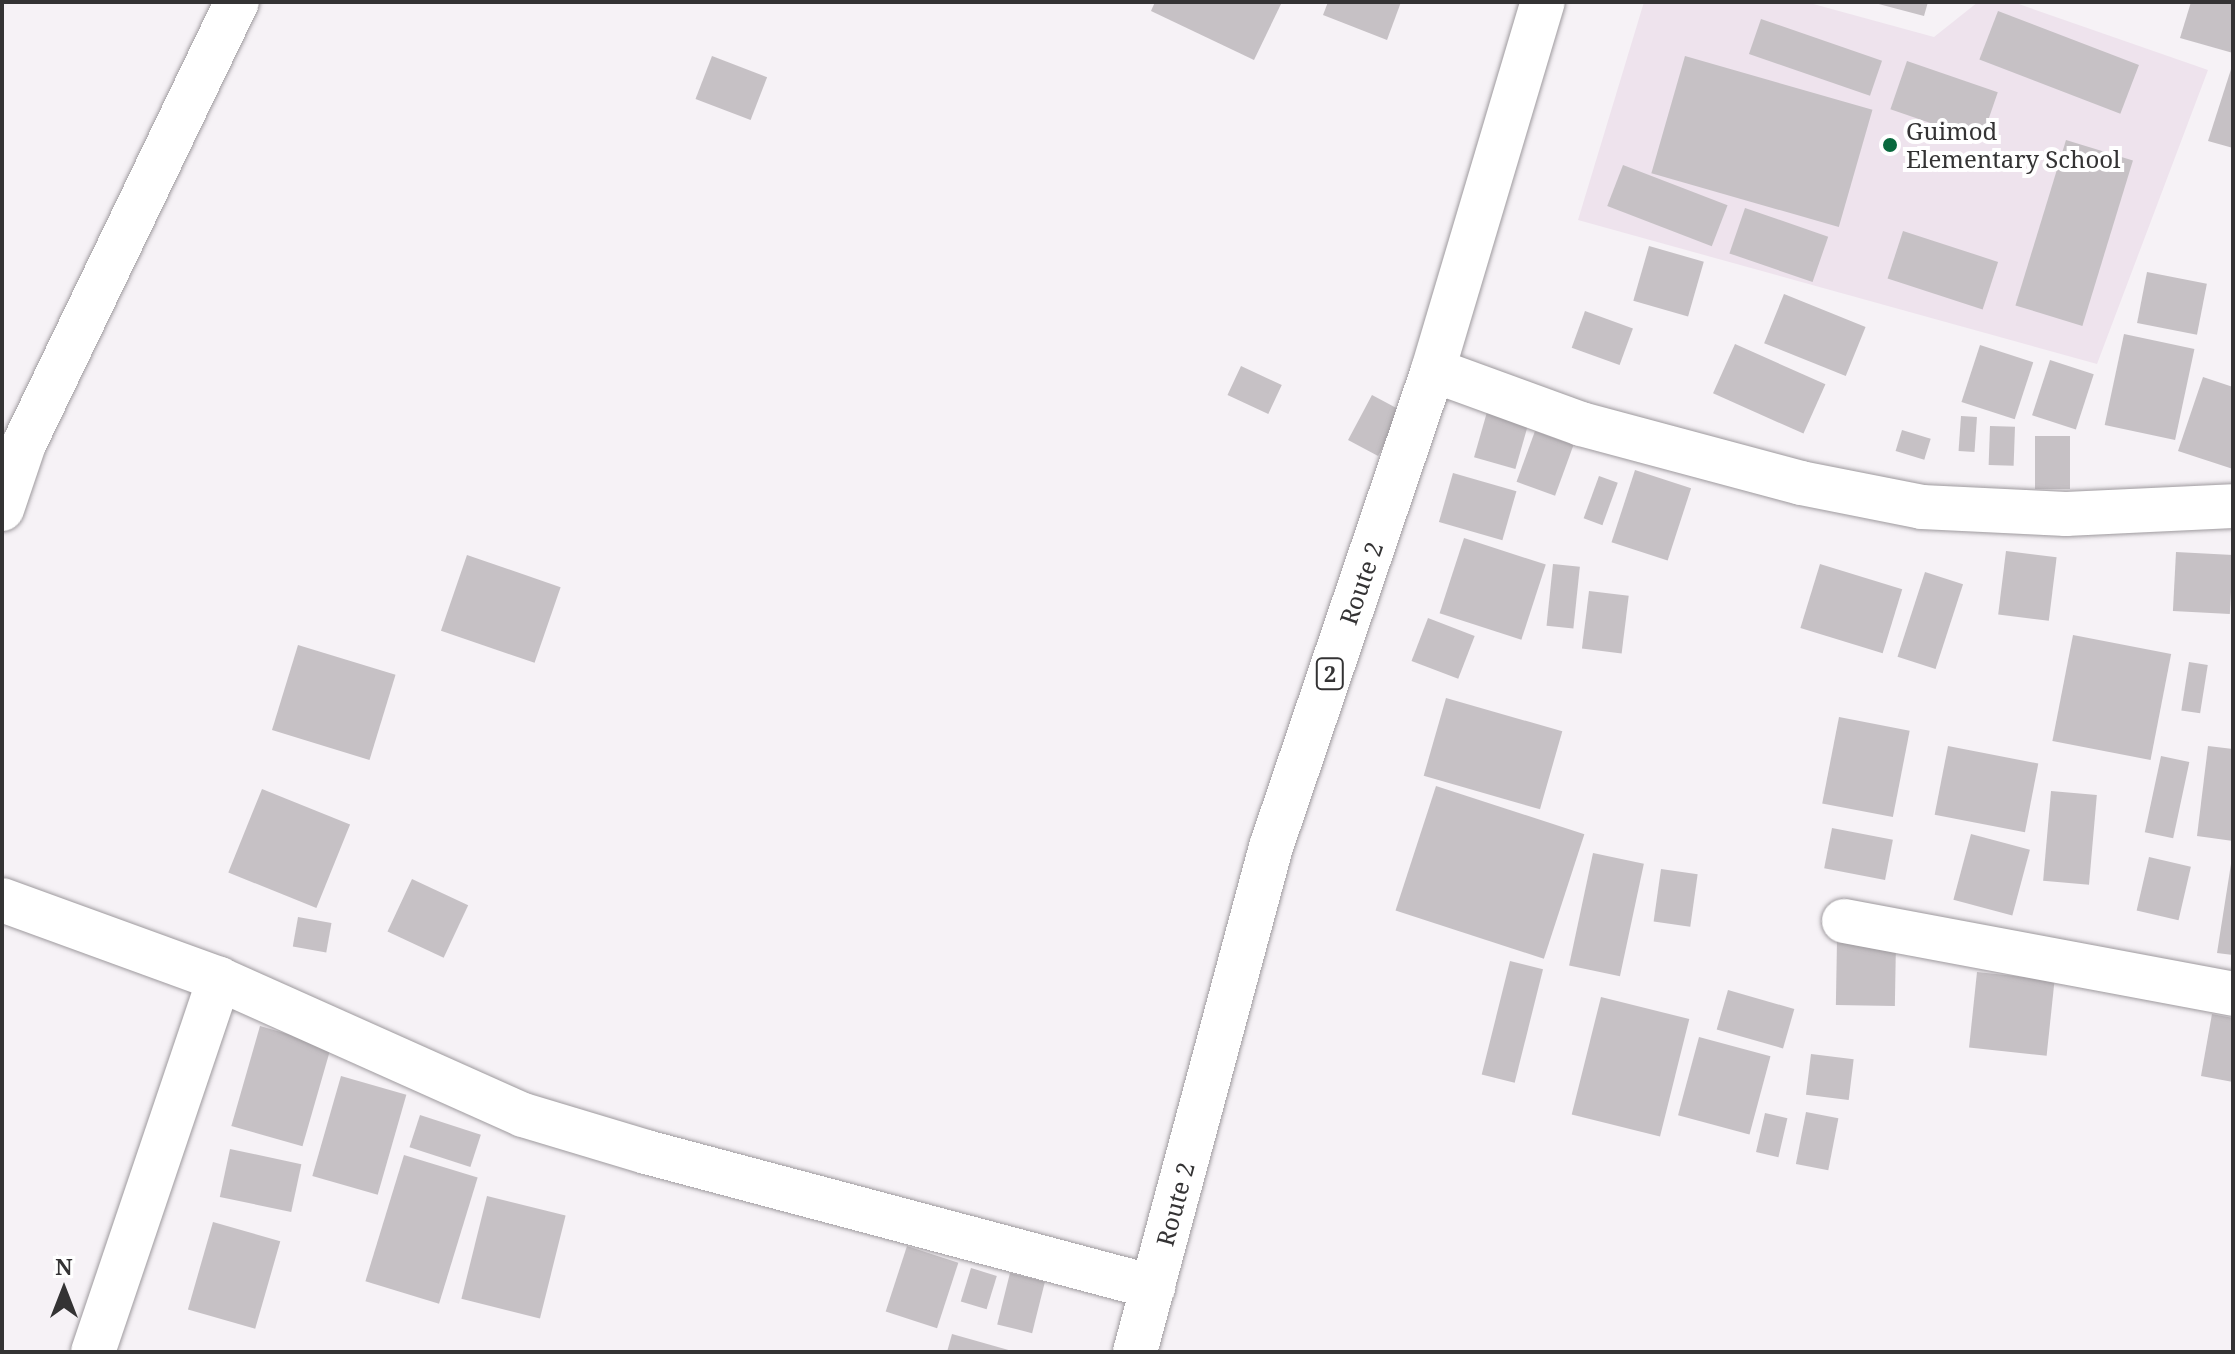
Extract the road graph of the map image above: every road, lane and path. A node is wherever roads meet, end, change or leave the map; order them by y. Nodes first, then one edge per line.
1 (237, 2) edge
2 (1543, 2) edge
3 (1433, 370) junction
4 (2233, 506) edge
5 (2, 509) edge
6 (2, 900) edge
7 (1844, 921) dead end
8 (219, 979) junction
9 (2233, 994) edge
10 (1153, 1287) junction
11 (93, 1352) edge
12 (1135, 1352) edge

1 - 5 main road
2 - 3 main road, Route 2 / 2
3 - 4 main road
3 - 10 main road, Route 2 / 2
6 - 8 main road
7 - 9 main road
8 - 10 main road
8 - 11 main road
10 - 12 main road, Route 2 / 2

